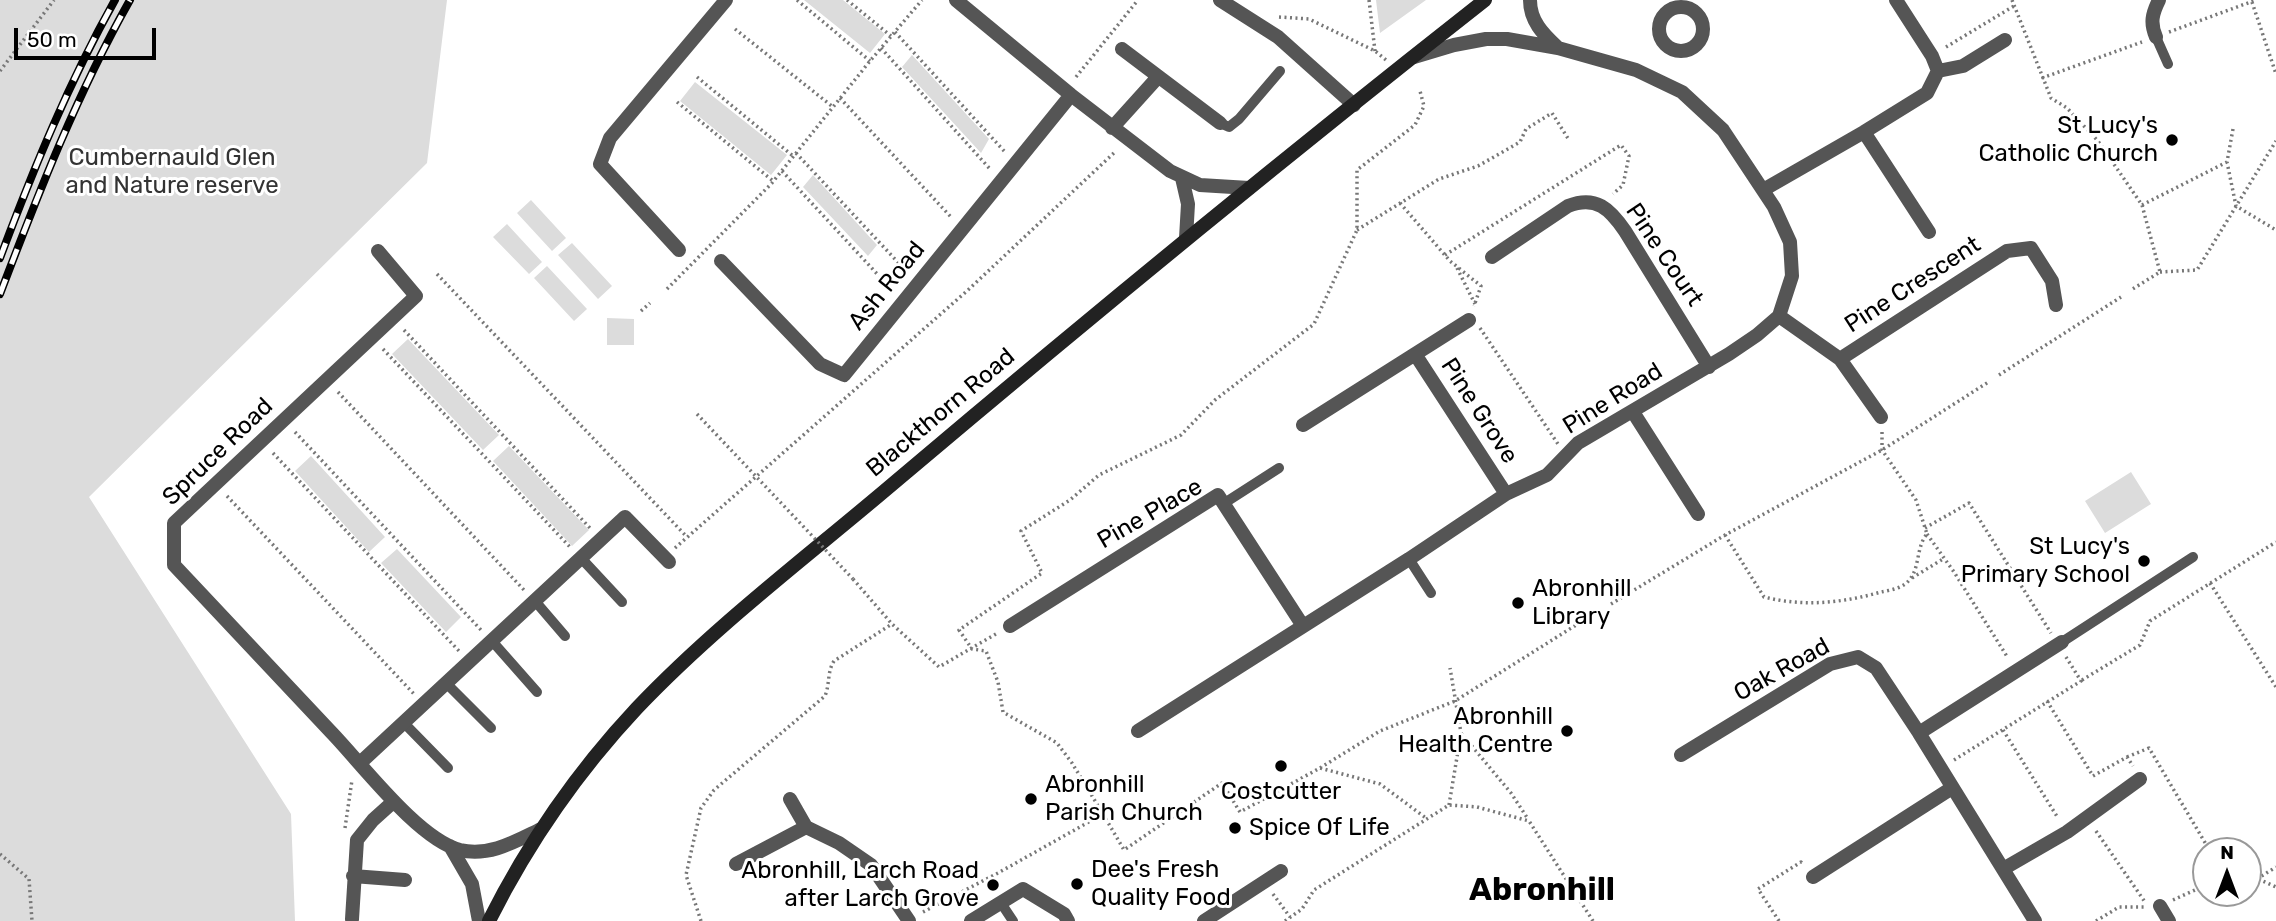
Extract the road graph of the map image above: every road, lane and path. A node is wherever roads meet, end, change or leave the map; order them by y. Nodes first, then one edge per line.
1 (54, 0) edge
2 (726, 0) edge
3 (797, 0) edge
4 (847, 0) edge
5 (922, 0) edge
6 (956, 0) edge
7 (1138, 0) edge
8 (1220, 0) edge
9 (1369, 0) edge
10 (1485, 0) edge
11 (1530, 0) edge
12 (1895, 0) edge
13 (2012, 0) edge
14 (2159, 0) edge
15 (2252, 2) edge
16 (2014, 6) junction
17 (1272, 17) dead end
18 (735, 29) dead end
19 (893, 34) junction
20 (2156, 37) joint
21 (2005, 40) dead end
22 (881, 48) junction
23 (1558, 48) junction
24 (1122, 49) dead end
25 (1375, 51) junction
26 (1932, 56) junction
27 (1411, 58) junction
28 (870, 61) junction
29 (1387, 61) dead end
30 (2168, 64) dead end
31 (0, 71) edge
32 (1280, 71) dead end
33 (1938, 71) junction
34 (2276, 74) edge
35 (697, 77) dead end
36 (1158, 77) junction
37 (1420, 91) dead end
38 (1068, 93) junction
39 (840, 98) junction
40 (677, 102) dead end
41 (1354, 106) junction
42 (833, 107) junction
43 (1220, 123) joint
44 (1112, 128) junction
45 (2232, 129) dead end
46 (1864, 132) junction
47 (1128, 140) junction
48 (1569, 140) dead end
49 (2276, 141) edge
50 (795, 154) junction
51 (2227, 162) junction
52 (1015, 163) junction
53 (782, 171) junction
54 (1182, 178) junction
55 (773, 181) junction
56 (1001, 181) junction
57 (1249, 188) junction
58 (1763, 190) junction
59 (1401, 203) junction
60 (2142, 205) junction
61 (2236, 206) junction
62 (962, 229) junction
63 (1357, 230) junction
64 (2276, 230) edge
65 (1929, 232) dead end
66 (1186, 238) junction
67 (678, 250) dead end
68 (378, 251) dead end
69 (1492, 257) dead end
70 (721, 261) dead end
71 (1457, 266) junction
72 (2160, 272) junction
73 (437, 274) dead end
74 (918, 284) junction
75 (667, 289) dead end
76 (2131, 290) dead end
77 (2121, 297) dead end
78 (903, 302) junction
79 (650, 303) dead end
80 (1475, 304) junction
81 (2056, 305) dead end
82 (640, 311) dead end
83 (1779, 316) junction
84 (393, 318) junction
85 (1469, 320) junction
86 (372, 337) junction
87 (1415, 354) junction
88 (1840, 359) junction
89 (1709, 367) junction
90 (1999, 375) dead end
91 (327, 380) junction
92 (1990, 381) dead end
93 (1633, 412) junction
94 (697, 414) dead end
95 (1881, 417) joint
96 (284, 420) junction
97 (1303, 425) dead end
98 (261, 441) junction
99 (1882, 450) junction
100 (1566, 455) junction
101 (1279, 468) dead end
102 (216, 484) junction
103 (1506, 494) junction
104 (1223, 504) junction
105 (1698, 514) dead end
106 (1925, 528) junction
107 (1927, 534) junction
108 (1725, 535) junction
109 (687, 537) junction
110 (601, 539) junction
111 (2276, 542) edge
112 (2193, 557) dead end
113 (581, 558) junction
114 (1409, 559) junction
115 (1943, 559) junction
116 (667, 560) joint
117 (1912, 578) junction
118 (2210, 583) junction
119 (1431, 593) dead end
120 (535, 601) junction
121 (622, 602) dead end
122 (1611, 604) dead end
123 (1600, 610) dead end
124 (892, 624) junction
125 (1010, 626) joint
126 (1303, 626) junction
127 (565, 636) dead end
128 (492, 641) junction
129 (2060, 643) junction
130 (972, 649) junction
131 (469, 661) junction
132 (1450, 668) dead end
133 (2016, 671) junction
134 (2081, 681) junction
135 (446, 683) junction
136 (2276, 687) edge
137 (537, 691) dead end
138 (1455, 701) junction
139 (2047, 701) junction
140 (423, 704) junction
141 (403, 722) junction
142 (491, 728) dead end
143 (2003, 730) junction
144 (1138, 731) dead end
145 (1461, 733) junction
146 (1919, 733) junction
147 (1681, 755) dead end
148 (2127, 757) junction
149 (360, 763) junction
150 (449, 768) dead end
151 (1320, 768) junction
152 (1941, 768) junction
153 (2140, 779) joint
154 (1952, 788) junction
155 (790, 799) dead end
156 (393, 802) junction
157 (1449, 805) junction
158 (1103, 814) junction
159 (2087, 817) junction
160 (1426, 818) junction
161 (1529, 821) junction
162 (806, 827) junction
163 (541, 829) junction
164 (2067, 832) junction
165 (2202, 837) edge
166 (450, 846) junction
167 (0, 854) edge
168 (736, 864) dead end
169 (2003, 869) junction
170 (1281, 871) dead end
171 (354, 876) junction
172 (1813, 877) joint
173 (405, 880) dead end
174 (1258, 886) junction
175 (1001, 903) junction
176 (2154, 907) joint
177 (1290, 918) junction
178 (352, 919) dead end
179 (909, 920) edge
180 (32, 921) edge
181 (480, 921) edge
182 (489, 921) edge
183 (701, 921) edge
184 (971, 921) edge
185 (1013, 921) edge
186 (1068, 921) edge
187 (1204, 921) edge
188 (1285, 921) edge
189 (1593, 921) edge
190 (1779, 921) edge
191 (2035, 921) edge
192 (2169, 921) edge

1 - 31 path
2 - 67 street
3 - 28 path
4 - 19 path
5 - 19 path
6 - 38 street
7 - 38 path
8 - 41 street
9 - 25 path
10 - 27 street, Blackthorn Road
11 - 23 street
12 - 26 street
13 - 16 path
14 - 20 street
15 - 34 path
16 - 26 path
16 - 60 path
17 - 25 path
18 - 42 path
19 - 22 path
19 - 52 path
20 - 30 lane
21 - 33 street
22 - 28 path
22 - 56 path
23 - 27 street
23 - 58 street
24 - 36 street
25 - 29 path
26 - 33 street
27 - 41 street, Blackthorn Road
28 - 39 path
32 - 43 lane
33 - 46 street
35 - 50 path
36 - 43 street
36 - 44 street
37 - 63 path
38 - 44 street
38 - 52 street, Ash Road
39 - 42 path
39 - 62 path
40 - 55 path
41 - 57 street, Blackthorn Road
42 - 50 path
44 - 47 street
45 - 51 path
46 - 58 street
46 - 65 street
47 - 54 street
47 - 109 path
48 - 59 path
49 - 61 path
50 - 53 path
50 - 74 path
51 - 60 path
51 - 61 path
52 - 56 street, Ash Road
53 - 55 path
53 - 78 path
54 - 57 street
54 - 66 street
55 - 75 path
56 - 62 street, Ash Road
57 - 66 street, Blackthorn Road
58 - 83 street
59 - 63 path
59 - 71 path
60 - 72 path
61 - 64 path
61 - 72 path
62 - 74 street, Ash Road
63 - 130 path
66 - 163 street, Blackthorn Road
68 - 84 street, Spruce Road
69 - 89 street, Pine Court
70 - 78 street, Ash Road
71 - 80 path
71 - 80 path
72 - 76 path
73 - 109 path
74 - 78 street, Ash Road
77 - 90 path
79 - 82 path
80 - 85 path
81 - 88 street, Pine Crescent
83 - 88 street, Pine Crescent
83 - 89 street, Pine Road
84 - 86 street, Spruce Road
84 - 110 path
85 - 87 street, Pine Grove
85 - 100 path
86 - 91 street, Spruce Road
86 - 113 path
87 - 97 street, Pine Grove
87 - 103 street, Pine Grove
88 - 95 street, Pine Crescent
89 - 93 street, Pine Road
91 - 96 street, Spruce Road
91 - 120 path
92 - 99 path
93 - 100 street, Pine Road
93 - 105 street
94 - 124 path, bridge
95 - 99 path
96 - 98 street, Spruce Road
96 - 128 path
98 - 102 street, Spruce Road
98 - 131 path
99 - 106 path
99 - 108 path
100 - 103 street, Pine Road
101 - 104 lane
102 - 140 path
102 - 149 street, Spruce Road
103 - 114 street, Pine Road
104 - 125 street, Pine Place
104 - 126 street, Pine Place
106 - 107 path
106 - 129 path
107 - 115 path
107 - 117 path
108 - 117 path
108 - 122 path
109 - 116 path
110 - 113 street
110 - 116 street
111 - 118 path
112 - 129 lane
113 - 120 street
113 - 121 lane
114 - 119 lane
114 - 126 street, Pine Road
115 - 117 path
115 - 133 path
118 - 134 path
118 - 136 path
120 - 127 lane
120 - 128 street
123 - 138 path
124 - 130 path
124 - 183 path
125 - 130 path
126 - 144 street, Pine Road
128 - 131 street
128 - 137 lane
129 - 133 street
129 - 134 path
130 - 158 path
131 - 135 street
132 - 138 path
133 - 146 street
134 - 139 path
135 - 140 street
135 - 142 lane
138 - 145 path
138 - 151 path
139 - 143 path
139 - 148 path
140 - 141 street
141 - 149 street
141 - 150 lane
143 - 152 path
143 - 164 path
145 - 157 path
145 - 161 path
146 - 147 street, Oak Road
146 - 152 street, Oak Road
148 - 153 path
148 - 165 path
149 - 156 street, Spruce Road
151 - 158 path
151 - 160 path
152 - 154 street, Oak Road
153 - 159 street
154 - 169 street, Oak Road
154 - 172 street
155 - 162 street
156 - 166 street, Spruce Road
156 - 171 street
157 - 160 path
157 - 161 path
158 - 179 path
159 - 164 street
159 - 176 path
160 - 177 path
161 - 189 path
162 - 168 street
162 - 179 street
163 - 166 street, Spruce Road
163 - 182 street, Blackthorn Road
164 - 169 street
166 - 181 street, Spruce Road
167 - 180 path
169 - 191 street, Oak Road
170 - 174 street
171 - 173 street
171 - 178 street
172 - 190 path
174 - 177 path
174 - 187 street
175 - 184 street
175 - 185 lane
175 - 186 street
176 - 192 street
177 - 188 path

